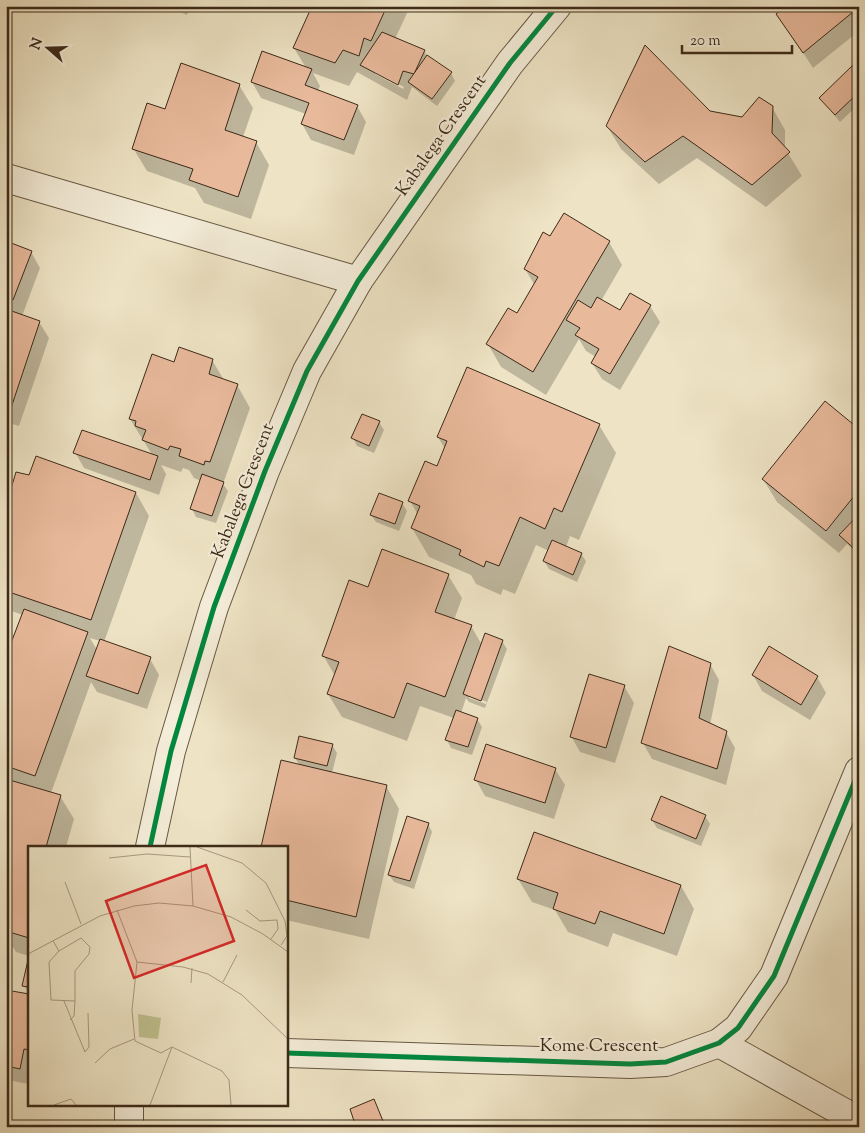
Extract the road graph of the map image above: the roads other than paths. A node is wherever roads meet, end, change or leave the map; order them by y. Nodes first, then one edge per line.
1 (557, 6) edge
2 (6, 178) edge
3 (358, 281) junction
4 (859, 771) edge
5 (150, 846) edge
6 (719, 1043) junction
7 (288, 1053) edge
8 (129, 1106) edge
9 (859, 1121) edge
10 (129, 1127) edge

1 - 3 street, Kabalega Crescent
2 - 3 street
3 - 5 street, Kabalega Crescent
4 - 6 street, Kome Crescent
6 - 7 street, Kome Crescent
6 - 9 street
8 - 10 street

